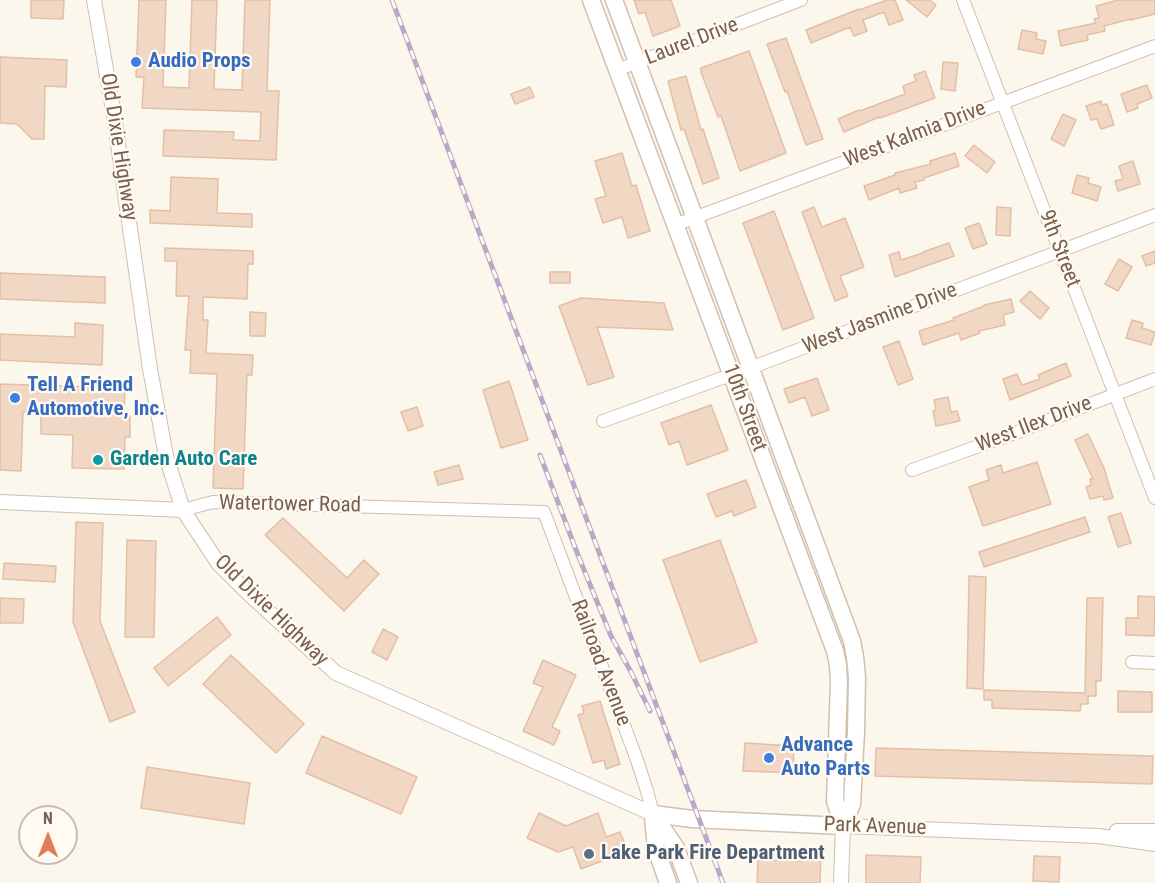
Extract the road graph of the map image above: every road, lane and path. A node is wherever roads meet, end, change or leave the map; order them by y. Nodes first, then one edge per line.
1 (94, 0) edge
2 (591, 0) edge
3 (614, 0) edge
4 (801, 0) edge
5 (963, 0) edge
6 (1155, 46) edge
7 (637, 63) junction
8 (617, 70) junction
9 (1002, 102) junction
10 (1155, 215) edge
11 (695, 218) junction
12 (675, 225) junction
13 (1060, 250) junction
14 (750, 368) junction
15 (732, 374) junction
16 (1155, 379) edge
17 (1115, 394) junction
18 (603, 421) dead end
19 (912, 470) dead end
20 (1155, 498) edge
21 (0, 502) edge
22 (183, 510) junction
23 (544, 512) joint
24 (1132, 662) dead end
25 (1155, 663) edge
26 (652, 814) junction
27 (843, 826) junction
28 (1155, 831) edge
29 (1098, 836) junction
30 (1155, 844) edge
31 (668, 883) edge
32 (688, 883) edge
33 (841, 883) edge

1 - 22 street, Old Dixie Highway
2 - 8 main road, 10th Street
3 - 7 main road, 10th Street
4 - 7 street, Laurel Drive
5 - 9 street, 9th Street
6 - 9 street, West Kalmia Drive
7 - 8 street, Laurel Drive
7 - 11 main road, 10th Street
8 - 12 main road, 10th Street
9 - 11 street, West Kalmia Drive
9 - 13 street, 9th Street
10 - 13 street, West Jasmine Drive
11 - 12 street, West Kalmia Drive
11 - 14 main road, 10th Street
12 - 15 main road, 10th Street
13 - 14 street, West Jasmine Drive
13 - 17 street, 9th Street
14 - 15 street, West Jasmine Drive
14 - 27 main road, 10th Street
15 - 18 street, West Jasmine Drive
15 - 27 main road, 10th Street
16 - 17 street, West Ilex Drive
17 - 19 street, West Ilex Drive
17 - 20 street, 9th Street
21 - 22 street, Watertower Road
22 - 23 street, Watertower Road
22 - 26 street, Old Dixie Highway
23 - 26 street, Railroad Avenue
24 - 25 street
26 - 27 main road, Park Avenue
26 - 31 main road
26 - 32 main road
27 - 29 street, Park Avenue
27 - 33 street, 10th Street
28 - 29 street, Park Avenue
29 - 30 street, Park Avenue

